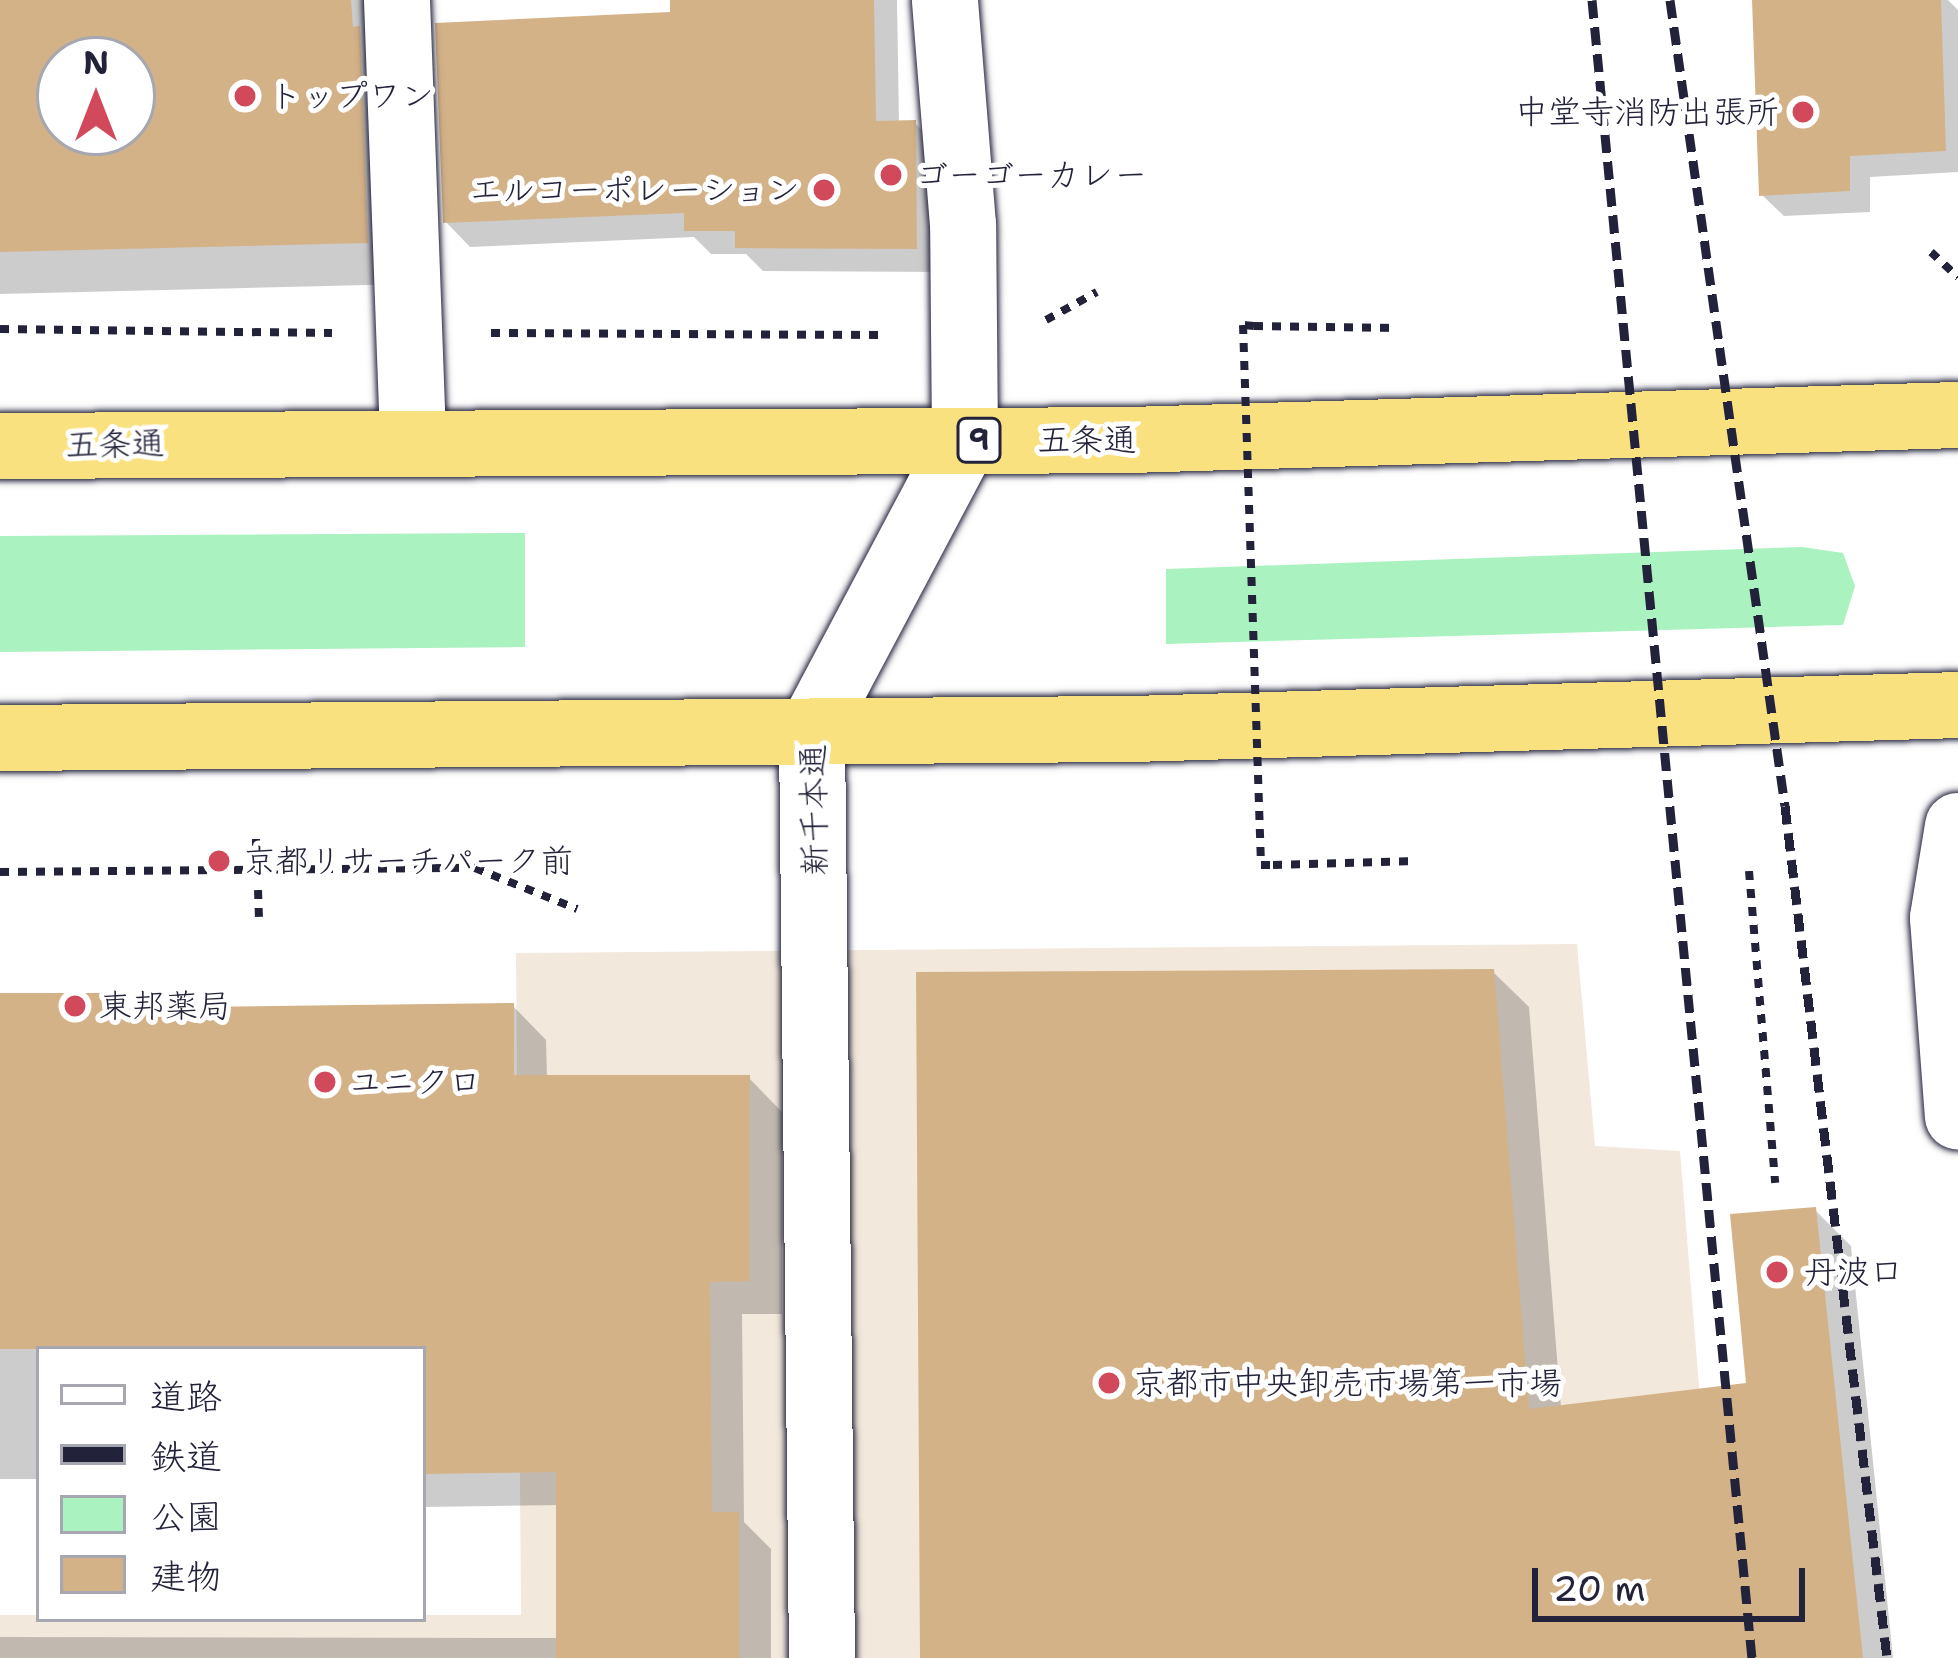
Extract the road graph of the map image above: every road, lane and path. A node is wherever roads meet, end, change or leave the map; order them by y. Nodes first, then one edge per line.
1 (397, 0) edge
2 (945, 0) edge
3 (1931, 252) dead end
4 (1958, 277) edge
5 (1097, 292) dead end
6 (1398, 328) dead end
7 (0, 329) edge
8 (410, 334) junction
9 (965, 336) junction
10 (1958, 416) edge
11 (412, 439) junction
12 (965, 440) junction
13 (0, 446) edge
14 (1958, 705) edge
15 (812, 729) junction
16 (0, 738) edge
17 (1958, 826) edge
18 (256, 839) dead end
19 (256, 853) dead end
20 (1416, 861) dead end
21 (0, 872) edge
22 (1749, 872) dead end
23 (258, 890) dead end
24 (578, 909) dead end
25 (259, 917) dead end
26 (1958, 1116) edge
27 (1775, 1183) dead end
28 (822, 1658) edge

1 - 8 street
2 - 9 street, 新千本通
3 - 4 path
5 - 9 path
6 - 20 path, bridge
7 - 8 path
8 - 9 path
8 - 11 street
9 - 12 street, 新千本通
10 - 12 highway, 五条通 / 9
11 - 12 highway, 五条通 / 9
11 - 13 highway, 五条通 / 9
12 - 15 street, 新千本通
14 - 15 highway
15 - 16 highway
15 - 28 street, 新千本通
17 - 26 street
18 - 19 path
21 - 24 path
22 - 27 path
23 - 25 path

